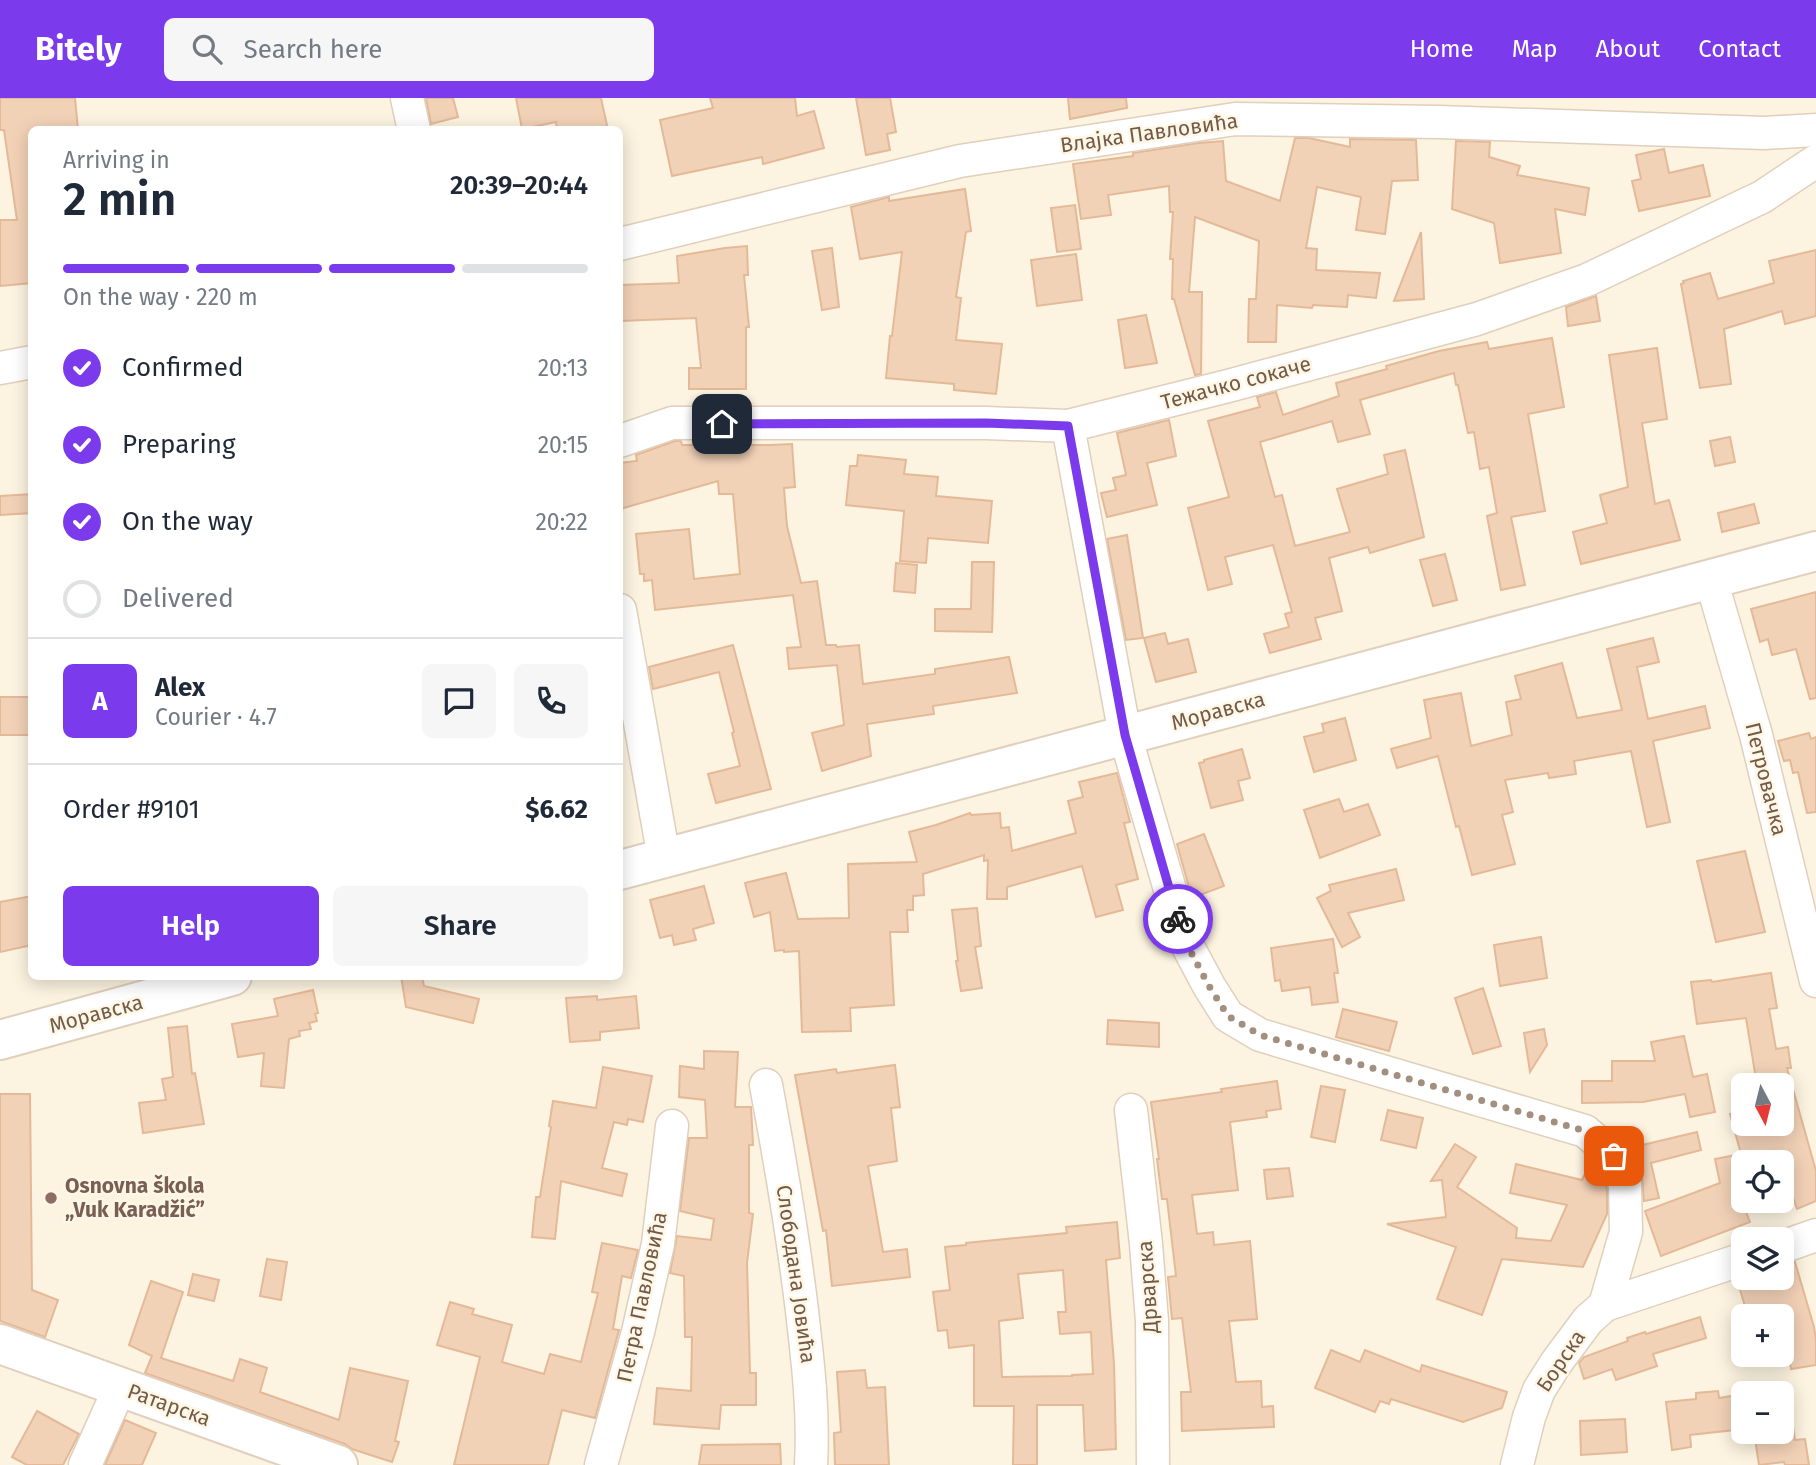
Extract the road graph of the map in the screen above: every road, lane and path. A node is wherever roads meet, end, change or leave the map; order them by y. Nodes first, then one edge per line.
1 (407, 98) edge
2 (1234, 108) edge
3 (413, 126) edge
4 (1816, 130) edge
5 (1816, 161) edge
6 (623, 243) edge
7 (28, 363) edge
8 (0, 368) edge
9 (1068, 426) junction
10 (623, 440) edge
11 (1816, 551) edge
12 (1711, 579) junction
13 (623, 627) edge
14 (1125, 735) junction
15 (664, 858) junction
16 (623, 869) edge
17 (218, 980) edge
18 (1816, 981) edge
19 (0, 1040) edge
20 (766, 1085) dead end
21 (1130, 1110) dead end
22 (673, 1126) dead end
23 (1816, 1235) edge
24 (1794, 1243) edge
25 (1731, 1263) edge
26 (1605, 1305) junction
27 (0, 1344) edge
28 (120, 1387) junction
29 (328, 1463) edge
30 (85, 1465) edge
31 (601, 1465) edge
32 (811, 1465) edge
33 (1153, 1465) edge
34 (1517, 1465) edge

1 - 3 street
2 - 4 street, Влајка Павловића
2 - 6 street, Влајка Павловића
5 - 9 street, Тежачко сокаче
7 - 8 street
9 - 10 street, Тежачко сокаче
9 - 14 street, Борска
11 - 12 street, Моравска
12 - 14 street, Моравска
12 - 18 street, Петровачка
13 - 15 street
14 - 15 street, Моравска
14 - 26 street, Борска
15 - 16 street, Моравска
17 - 19 street, Моравска
20 - 32 street, Слободана Јовића
21 - 33 street, Дрварска
22 - 31 street, Петра Павловића
23 - 24 street
25 - 26 street, Борска
26 - 34 street, Борска
27 - 28 street, Ратарска
28 - 29 street, Ратарска
28 - 30 street

